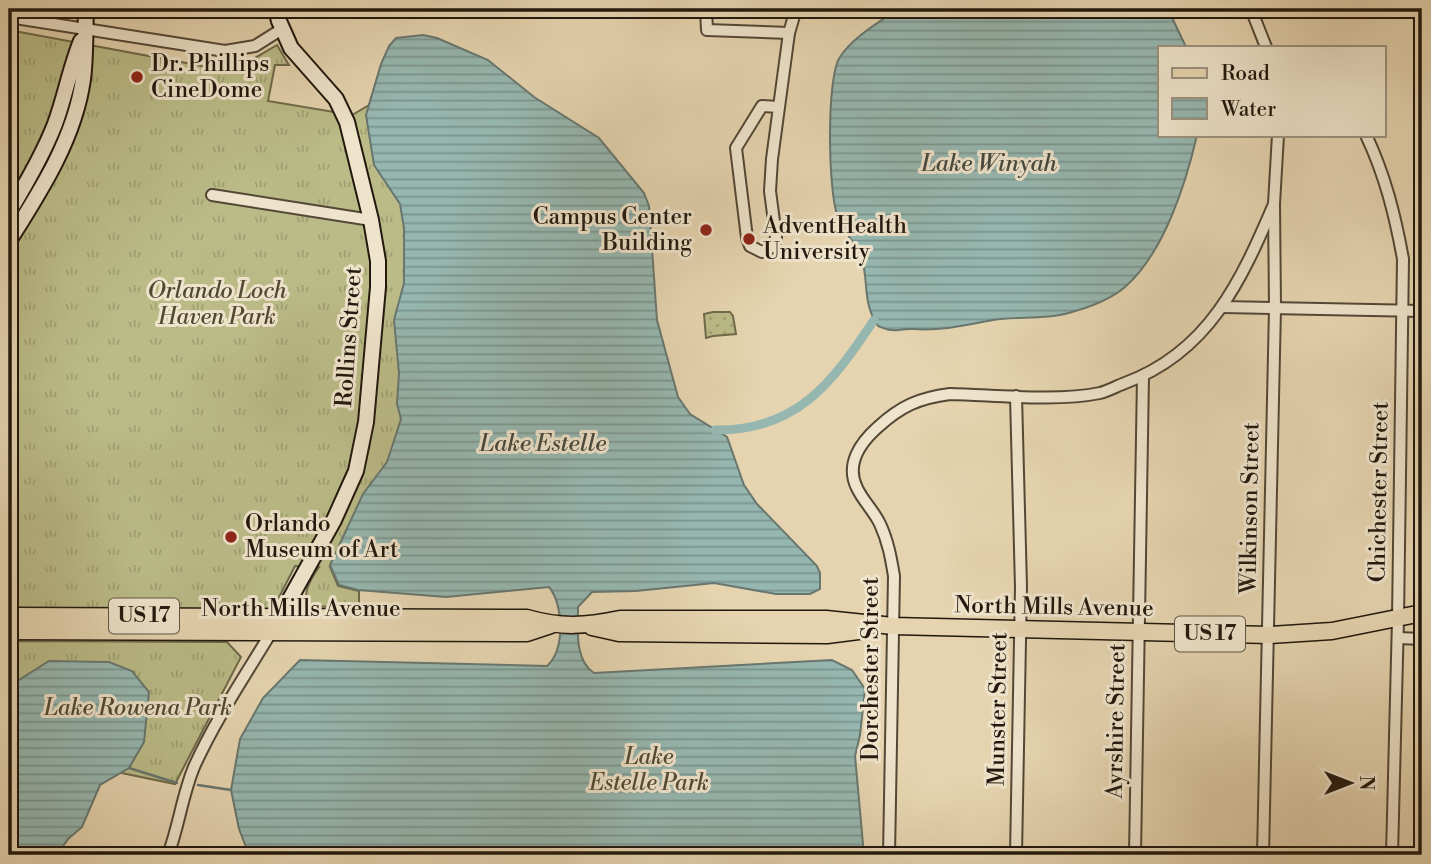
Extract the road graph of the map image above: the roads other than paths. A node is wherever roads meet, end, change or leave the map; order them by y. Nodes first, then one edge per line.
1 (86, 9) edge
2 (276, 9) edge
3 (706, 9) edge
4 (796, 9) edge
5 (1251, 9) edge
6 (9, 17) edge
7 (282, 29) junction
8 (85, 30) junction
9 (789, 33) junction
10 (1265, 46) edge
11 (779, 107) junction
12 (1278, 136) edge
13 (1366, 136) edge
14 (212, 195) dead end
15 (1274, 204) junction
16 (9, 212) edge
17 (371, 220) junction
18 (9, 241) edge
19 (1223, 307) junction
20 (1275, 308) junction
21 (1403, 311) junction
22 (1422, 311) edge
23 (1143, 377) junction
24 (1016, 396) junction
25 (1422, 613) edge
26 (9, 617) edge
27 (280, 617) junction
28 (1398, 619) junction
29 (551, 625) junction
30 (893, 626) junction
31 (1020, 629) junction
32 (9, 631) edge
33 (272, 631) junction
34 (1138, 632) junction
35 (1269, 635) junction
36 (1398, 638) junction
37 (1422, 639) edge
38 (173, 842) junction
39 (169, 855) edge
40 (177, 855) edge
41 (889, 855) edge
42 (1016, 855) edge
43 (1135, 855) edge
44 (1263, 855) edge
45 (1392, 855) edge

1 - 8 street
2 - 7 street, Rollins Street
3 - 9 street
4 - 9 street
5 - 10 street
6 - 8 street
7 - 8 street
7 - 17 street, Rollins Street
8 - 16 street
8 - 18 street
9 - 11 street
11 - 11 street
12 - 15 street, Wilkinson Street
13 - 21 street, Chichester Street
14 - 17 street
15 - 19 street, Wilkinson Street
15 - 20 street, Wilkinson Street
17 - 27 street, Rollins Street
19 - 20 street
19 - 23 street, Wilkinson Street
20 - 21 street
20 - 35 street, Wilkinson Street
21 - 22 street
21 - 28 street, Chichester Street
23 - 24 street, Wilkinson Street
23 - 34 street, Ayrshire Street
24 - 30 street, Dorchester Street
24 - 31 street, Munster Street
25 - 28 main road, North Mills Avenue / US 17
26 - 27 main road, North Mills Avenue / US 17
27 - 29 main road, North Mills Avenue / US 17
27 - 33 street, Rollins Street
28 - 35 main road, North Mills Avenue / US 17
28 - 36 street, Chichester Street
29 - 30 main road, North Mills Avenue / US 17
29 - 33 main road, North Mills Avenue / US 17
30 - 31 main road, North Mills Avenue / US 17
30 - 41 street, Dorchester Street
31 - 34 main road, North Mills Avenue / US 17
31 - 42 street, Munster Street
32 - 33 main road, North Mills Avenue / US 17
33 - 38 street
34 - 35 main road, North Mills Avenue / US 17
34 - 43 street, Ayrshire Street
35 - 44 street, Wilkinson Street
36 - 37 street
36 - 45 street, Chichester Street
38 - 39 street
38 - 40 street

